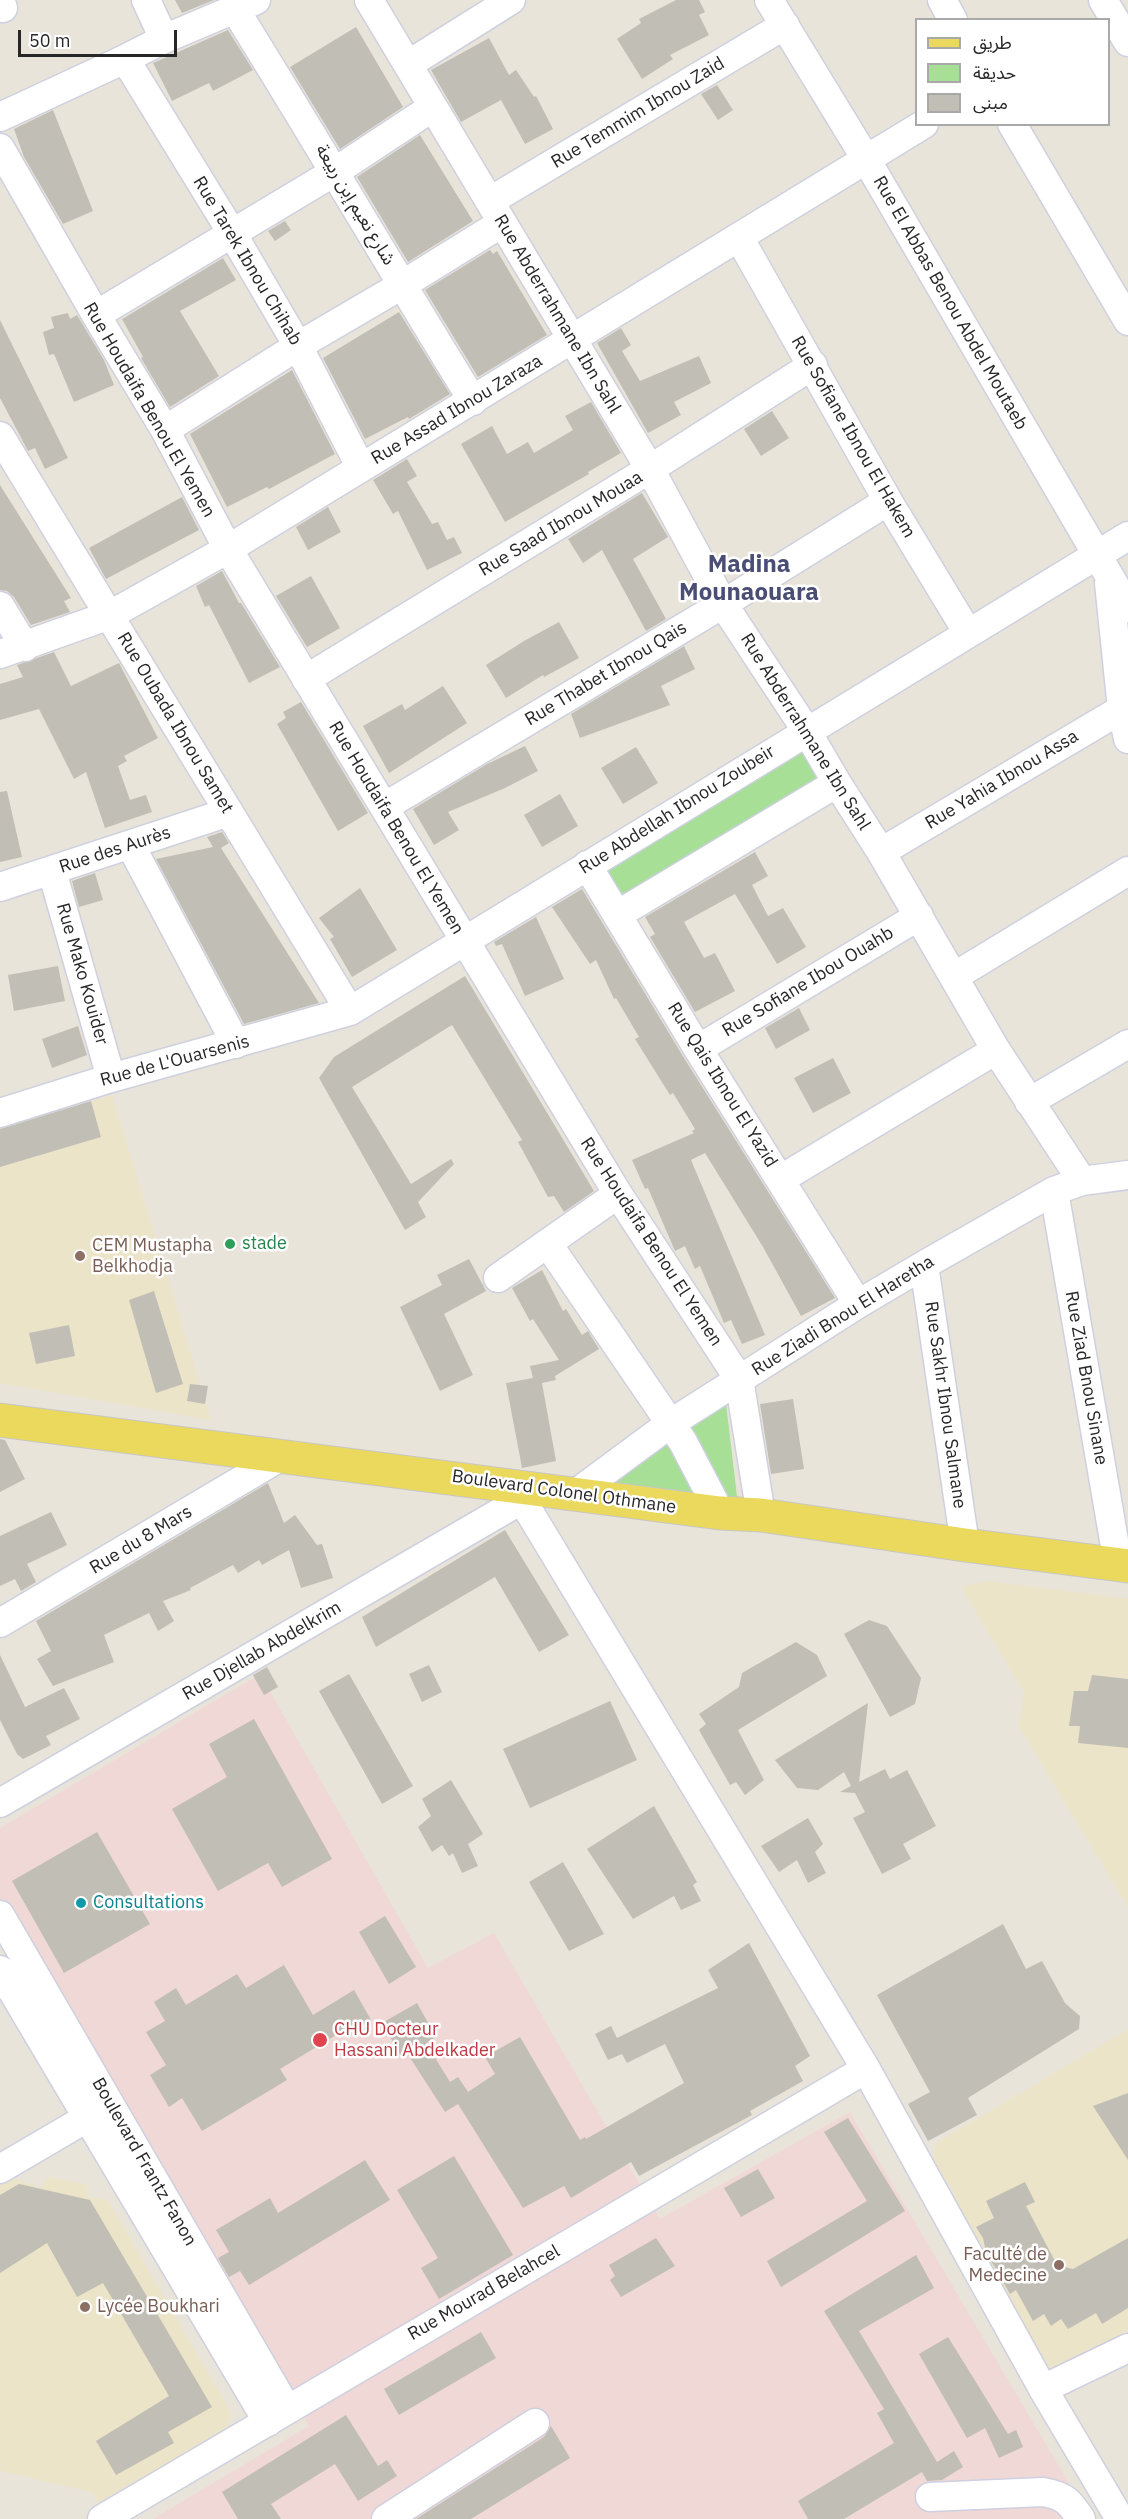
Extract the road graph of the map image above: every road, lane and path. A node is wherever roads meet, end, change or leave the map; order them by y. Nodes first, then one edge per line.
1 (146, 0) edge
2 (369, 0) edge
3 (511, 0) edge
4 (770, 0) edge
5 (942, 0) edge
6 (246, 5) edge
7 (952, 18) edge
8 (1110, 20) edge
9 (785, 25) junction
10 (164, 39) junction
11 (1128, 42) edge
12 (125, 59) junction
13 (409, 64) junction
14 (433, 107) junction
15 (0, 117) edge
16 (921, 126) edge
17 (1013, 126) edge
18 (0, 148) edge
19 (866, 159) junction
20 (336, 171) junction
21 (496, 212) junction
22 (232, 233) junction
23 (740, 239) junction
24 (402, 285) junction
25 (96, 315) junction
26 (1128, 321) edge
27 (573, 339) junction
28 (298, 346) junction
29 (813, 365) junction
30 (474, 400) junction
31 (165, 430) junction
32 (0, 436) edge
33 (361, 468) junction
34 (651, 469) junction
35 (888, 501) junction
36 (1128, 536) edge
37 (228, 549) junction
38 (1102, 565) junction
39 (723, 604) junction
40 (0, 606) edge
41 (1128, 608) edge
42 (110, 615) junction
43 (968, 633) junction
44 (12, 651) edge
45 (306, 680) junction
46 (1122, 709) junction
47 (806, 730) junction
48 (1128, 739) edge
49 (837, 783) junction
50 (384, 807) junction
51 (229, 812) junction
52 (130, 846) junction
53 (881, 852) junction
54 (587, 865) junction
55 (52, 871) junction
56 (1128, 871) edge
57 (0, 887) edge
58 (617, 915) junction
59 (919, 916) junction
60 (464, 939) junction
61 (954, 976) junction
62 (350, 1011) junction
63 (236, 1044) junction
64 (1128, 1044) edge
65 (698, 1049) junction
66 (996, 1050) junction
67 (111, 1078) junction
68 (1029, 1102) junction
69 (0, 1113) edge
70 (1128, 1176) edge
71 (781, 1179) junction
72 (1082, 1181) junction
73 (1054, 1191) junction
74 (618, 1194) junction
75 (548, 1244) junction
76 (924, 1265) junction
77 (498, 1278) dead end
78 (858, 1304) junction
79 (739, 1379) junction
80 (671, 1423) junction
81 (4, 1424) edge
82 (282, 1456) junction
83 (518, 1492) junction
84 (575, 1494) junction
85 (720, 1513) junction
86 (761, 1515) junction
87 (965, 1545) junction
88 (1123, 1565) edge
89 (0, 1623) edge
90 (0, 1803) edge
91 (0, 1915) edge
92 (2, 1976) edge
93 (53, 2033) junction
94 (866, 2069) junction
95 (99, 2110) junction
96 (0, 2169) edge
97 (1128, 2348) edge
98 (1043, 2389) junction
99 (277, 2415) junction
100 (534, 2423) dead end
101 (930, 2497) dead end
102 (102, 2519) edge
103 (386, 2519) edge
104 (1081, 2519) edge
105 (1120, 2519) edge

1 - 10 street
2 - 13 street, Rue Abderrahmane Ibn Sahl
3 - 13 street
4 - 9 street, Rue El Abbas Benou Abdel Moutaeb
5 - 7 street
6 - 10 street
6 - 20 street, شارع نعيم إبن ربيعة
8 - 11 street
9 - 19 street, Rue El Abbas Benou Abdel Moutaeb
9 - 21 street, Rue Temmim Ibnou Zaid
10 - 12 street
12 - 15 street
12 - 22 street, Rue Tarek Ibnou Chihab
13 - 14 street, Rue Abderrahmane Ibn Sahl
14 - 20 street
14 - 21 street, Rue Abderrahmane Ibn Sahl
16 - 19 street, Rue Assad Ibnou Zaraza
17 - 26 street
18 - 25 street, Rue Houdaifa Benou El Yemen
19 - 23 street, Rue Assad Ibnou Zaraza
19 - 38 street, Rue El Abbas Benou Abdel Moutaeb
20 - 22 street
20 - 24 street, شارع نعيم إبن ربيعة
21 - 24 street, Rue Temmim Ibnou Zaid
21 - 27 street, Rue Abderrahmane Ibn Sahl
22 - 25 street
22 - 28 street, Rue Tarek Ibnou Chihab
23 - 27 street, Rue Assad Ibnou Zaraza
23 - 29 street, Rue Sofiane Ibnou El Hakem
24 - 28 street, Rue Temmim Ibnou Zaid
24 - 30 street, شارع نعيم إبن ربيعة
25 - 31 street, Rue Houdaifa Benou El Yemen
27 - 30 street, Rue Assad Ibnou Zaraza
27 - 34 street, Rue Abderrahmane Ibn Sahl
28 - 31 street, Rue Temmim Ibnou Zaid
28 - 33 street, Rue Tarek Ibnou Chihab
29 - 34 street, Rue Saad Ibnou Mouaa
29 - 35 street, Rue Sofiane Ibnou El Hakem
30 - 33 street, Rue Assad Ibnou Zaraza
31 - 37 street, Rue Houdaifa Benou El Yemen
32 - 42 street, Rue Oubada Ibnou Samet
33 - 37 street, Rue Assad Ibnou Zaraza
34 - 39 street, Rue Abderrahmane Ibn Sahl
34 - 45 street, Rue Saad Ibnou Mouaa
35 - 39 street, Rue Thabet Ibnou Qais
35 - 43 street, Rue Sofiane Ibnou El Hakem
36 - 38 street, Rue Abdellah Ibnou Zoubeir
37 - 42 street, Rue Assad Ibnou Zaraza
37 - 45 street, Rue Houdaifa Benou El Yemen
38 - 41 street, Rue El Abbas Benou Abdel Moutaeb
38 - 43 street, Rue Abdellah Ibnou Zoubeir
38 - 46 street
39 - 47 street, Rue Abderrahmane Ibn Sahl
39 - 50 street, Rue Thabet Ibnou Qais
40 - 44 street
42 - 44 street, Rue Assad Ibnou Zaraza
42 - 51 street, Rue Oubada Ibnou Samet
43 - 47 street, Rue Abdellah Ibnou Zoubeir
45 - 50 street, Rue Houdaifa Benou El Yemen
46 - 48 street
46 - 53 street, Rue Yahia Ibnou Assa
47 - 49 street, Rue Abderrahmane Ibn Sahl
47 - 54 street, Rue Abdellah Ibnou Zoubeir
49 - 53 street, Rue Abderrahmane Ibn Sahl
49 - 58 street
50 - 60 street, Rue Houdaifa Benou El Yemen
51 - 52 street, Rue des Aurès
51 - 62 street, Rue Oubada Ibnou Samet
52 - 55 street, Rue des Aurès
52 - 63 street
53 - 59 street, Rue Abderrahmane Ibn Sahl
54 - 58 street, Rue Qais Ibnou El Yazid
54 - 60 street, Rue Abdellah Ibnou Zoubeir
55 - 57 street, Rue des Aurès
55 - 67 street, Rue Mako Kouider
56 - 61 street
58 - 65 street, Rue Qais Ibnou El Yazid
59 - 61 street, Rue Abderrahmane Ibn Sahl
59 - 65 street, Rue Sofiane Ibou Ouahb
60 - 62 street, Rue Abdellah Ibnou Zoubeir
60 - 74 street, Rue Houdaifa Benou El Yemen
61 - 66 street, Rue Abderrahmane Ibn Sahl
62 - 63 street, Rue de L'Ouarsenis
63 - 67 street, Rue de L'Ouarsenis
64 - 68 street
65 - 71 street, Rue Qais Ibnou El Yazid
66 - 68 street, Rue Abderrahmane Ibn Sahl
66 - 71 street
67 - 69 street, Rue de L'Ouarsenis
68 - 72 street, Rue Abderrahmane Ibn Sahl
70 - 72 street, Rue Ziadi Bnou El Haretha
71 - 78 street, Rue Qais Ibnou El Yazid
72 - 73 street, Rue Ziadi Bnou El Haretha
73 - 76 street, Rue Ziadi Bnou El Haretha
73 - 88 street, Rue Ziad Bnou Sinane
74 - 75 street
74 - 79 street, Rue Houdaifa Benou El Yemen
75 - 77 street
75 - 80 street
76 - 78 street, Rue Ziadi Bnou El Haretha
76 - 87 street, Rue Sakhr Ibnou Salmane
78 - 79 street, Rue Ziadi Bnou El Haretha
79 - 80 street, Rue Ziadi Bnou El Haretha
79 - 86 street, Rue Houdaifa Benou El Yemen
80 - 84 street, Rue Ziadi Bnou El Haretha
80 - 85 street
81 - 82 main road, Boulevard Colonel Othmane
82 - 83 main road, Boulevard Colonel Othmane
82 - 89 street, Rue du 8 Mars
83 - 84 main road, Boulevard Colonel Othmane
83 - 90 street, Rue Djellab Abdelkrim
83 - 94 street
84 - 85 main road, Boulevard Colonel Othmane
85 - 86 main road, Boulevard Colonel Othmane
86 - 87 main road, Boulevard Colonel Othmane
87 - 88 main road, Boulevard Colonel Othmane
91 - 93 street, Boulevard Frantz Fanon
92 - 93 street
93 - 95 street, Boulevard Frantz Fanon
94 - 98 street
94 - 99 street, Rue Mourad Belahcel
95 - 96 street
95 - 99 street, Boulevard Frantz Fanon
97 - 98 street
98 - 105 street
99 - 102 street, Rue Mourad Belahcel
100 - 103 street
101 - 104 street

